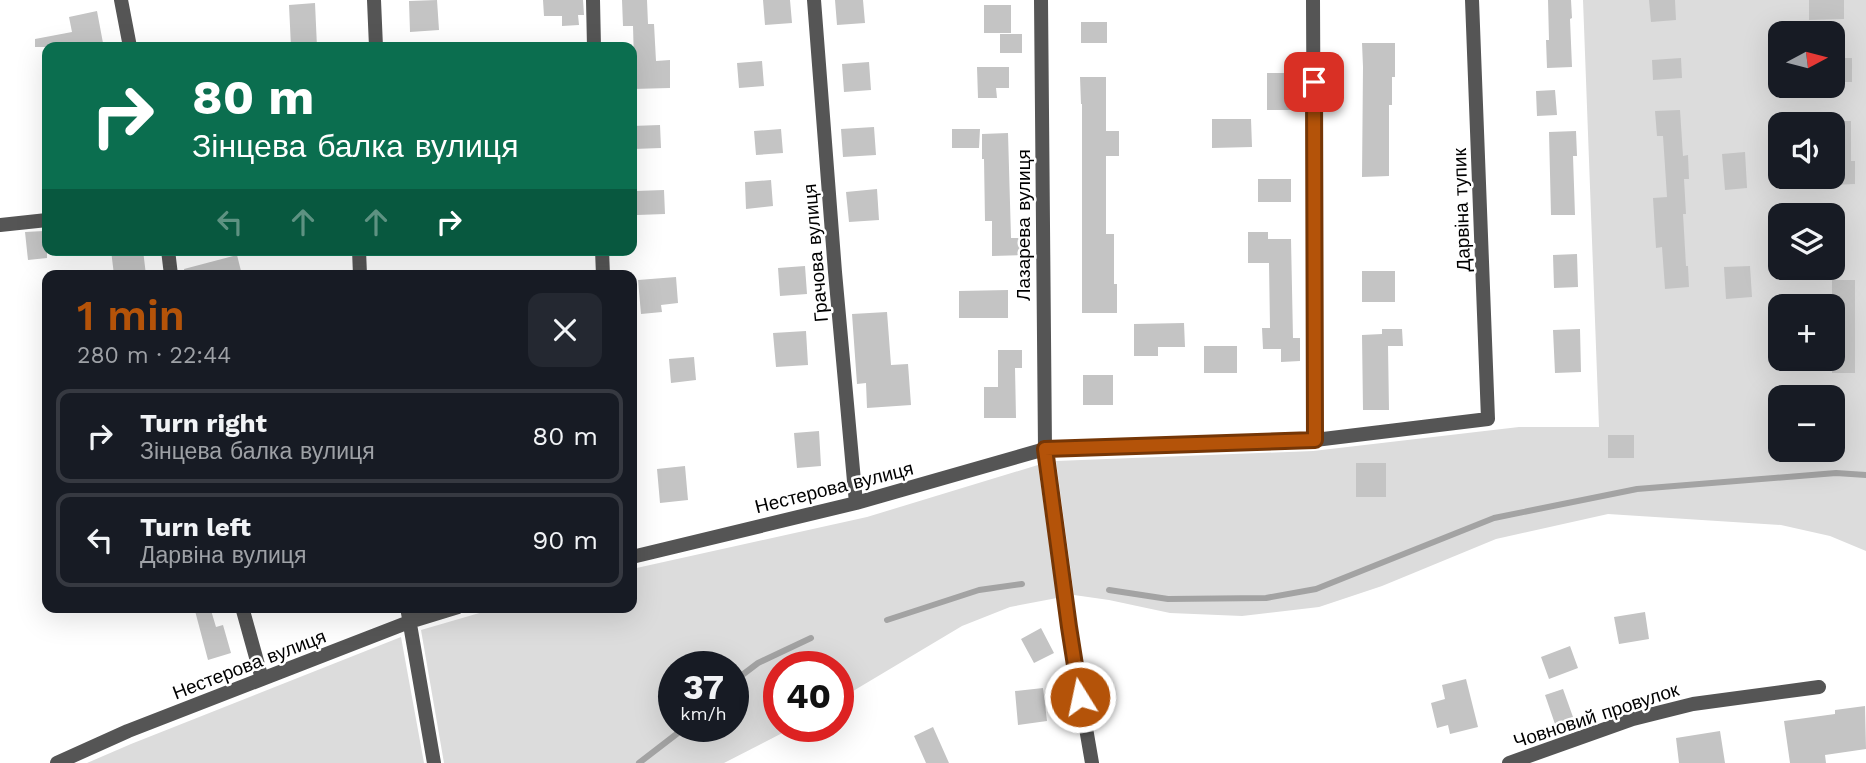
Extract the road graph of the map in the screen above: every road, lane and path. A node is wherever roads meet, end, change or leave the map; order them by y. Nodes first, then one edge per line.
1 (121, 0) edge
2 (374, 0) edge
3 (593, 0) edge
4 (814, 0) edge
5 (1041, 0) edge
6 (1313, 0) edge
7 (1472, 0) edge
8 (129, 42) edge
9 (376, 42) edge
10 (594, 42) edge
11 (42, 221) edge
12 (0, 225) edge
13 (1488, 419) joint
14 (1315, 440) junction
15 (1045, 449) junction
16 (856, 503) junction
17 (637, 556) edge
18 (244, 613) edge
19 (408, 614) edge
20 (262, 679) junction
21 (1819, 687) dead end
22 (57, 763) edge
23 (434, 763) edge
24 (1092, 763) edge
25 (1509, 763) edge

1 - 8 street
2 - 9 street
3 - 10 street
4 - 16 street, Грачова вулиця
5 - 15 street, Лазарева вулиця
6 - 14 street
7 - 13 street, Дарвіна тупик
11 - 12 street
13 - 14 street, Нестерова вулиця
14 - 15 street, Нестерова вулиця
15 - 16 street, Нестерова вулиця
15 - 24 street
16 - 17 street, Нестерова вулиця
18 - 20 street
19 - 20 street, Нестерова вулиця
19 - 23 street
20 - 22 street, Нестерова вулиця
21 - 25 street, Човновий провулок

